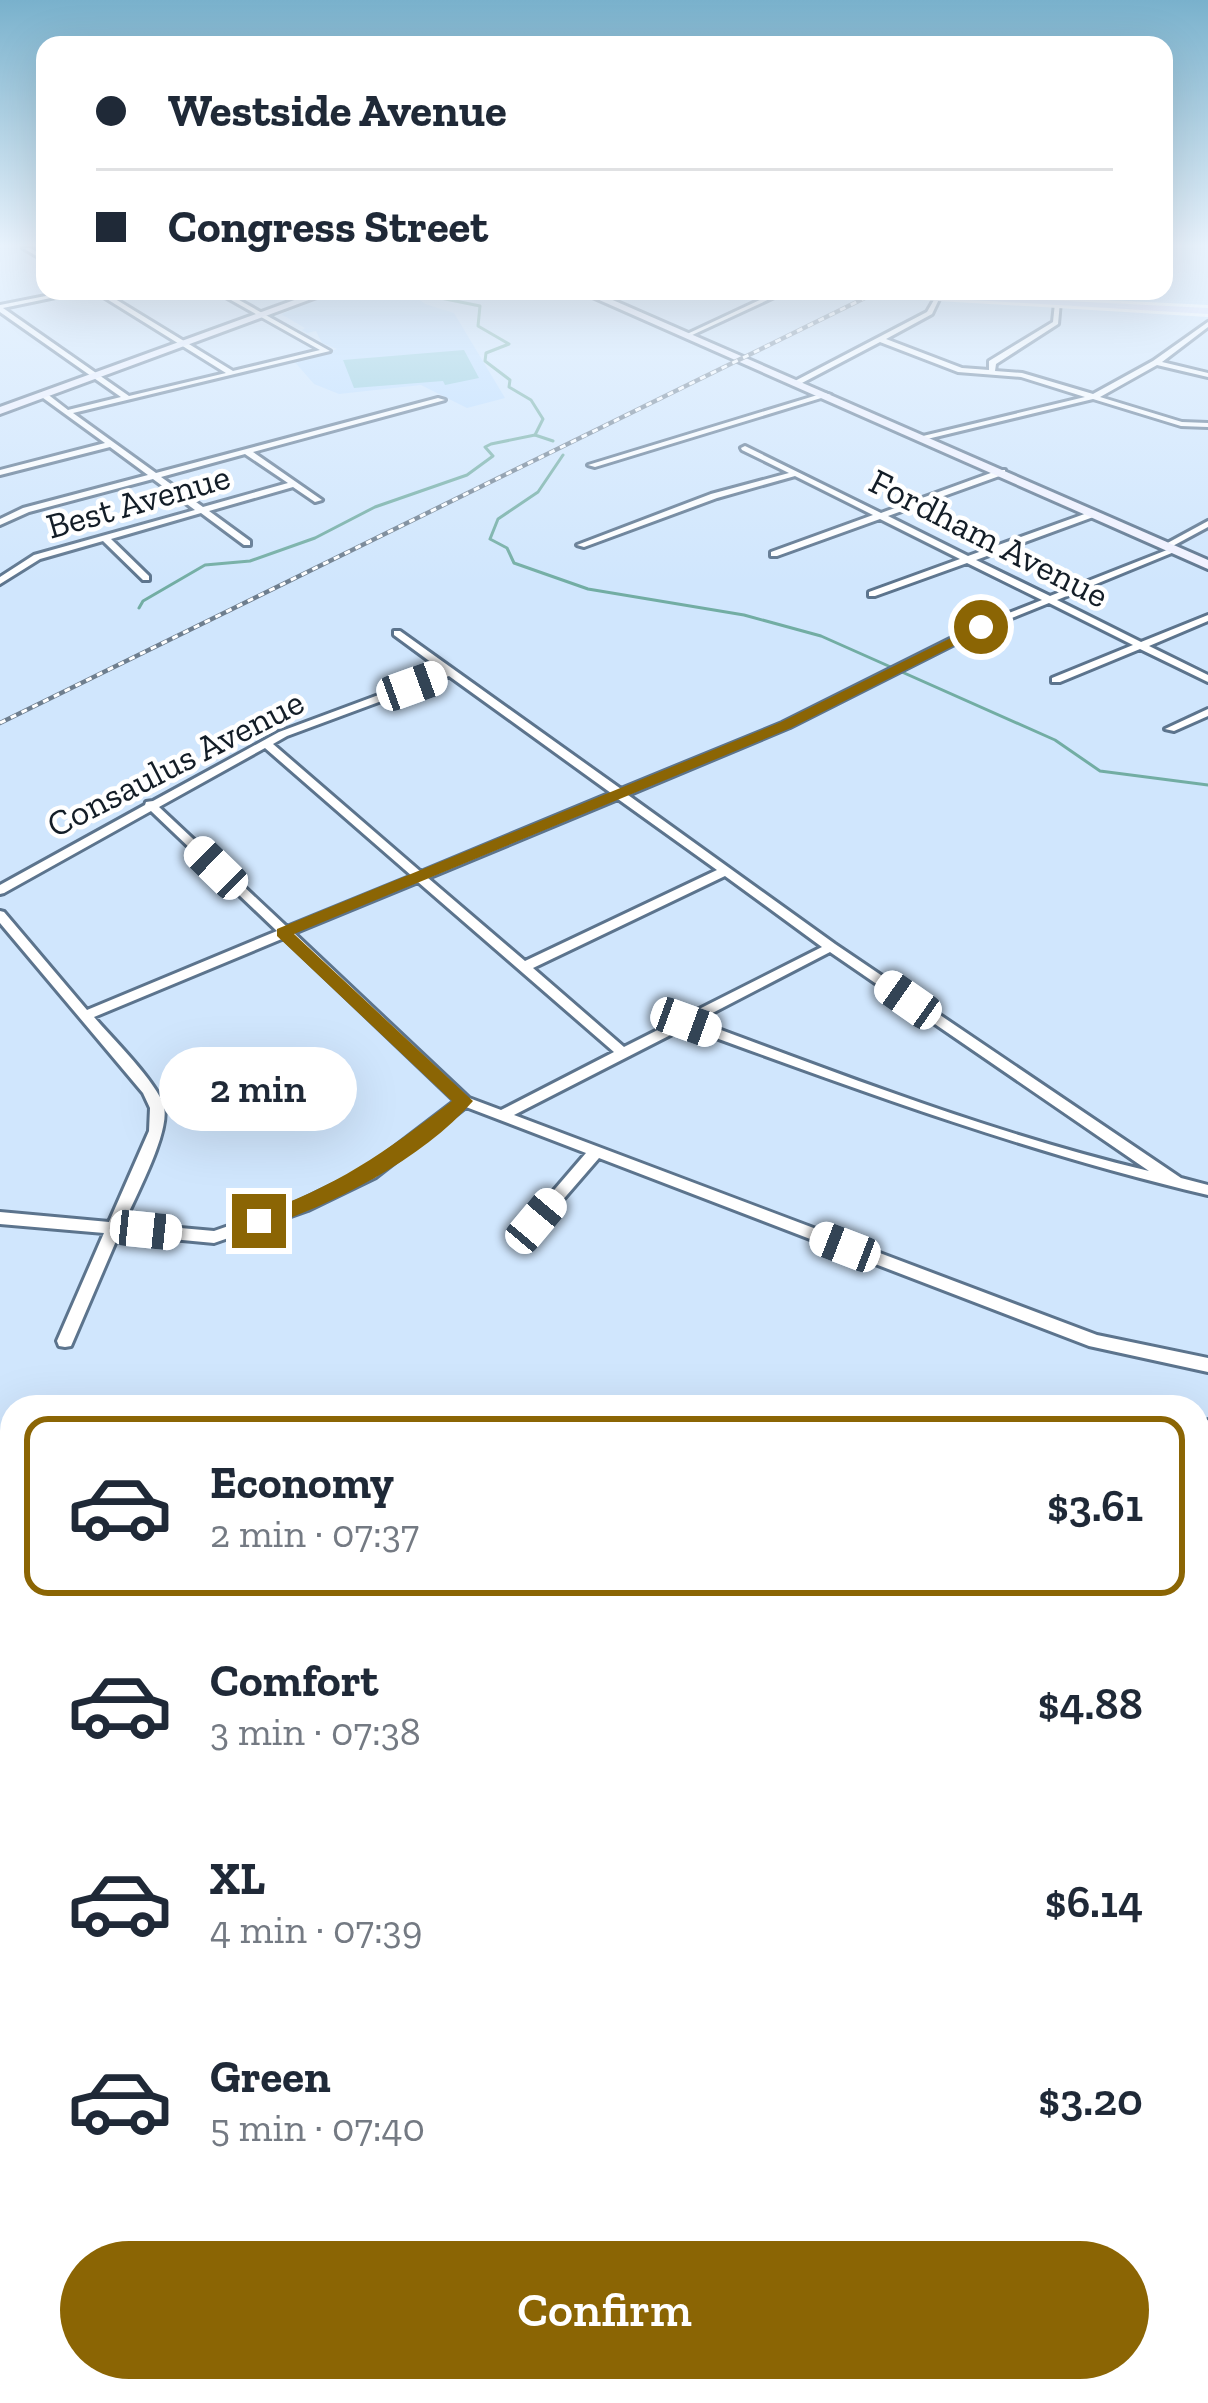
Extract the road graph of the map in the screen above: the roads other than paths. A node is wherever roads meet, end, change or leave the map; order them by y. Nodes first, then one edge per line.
1 (74, 360) edge
2 (137, 360) edge
3 (210, 360) edge
4 (285, 360) edge
5 (746, 360) edge
6 (839, 360) edge
7 (935, 360) edge
8 (997, 360) edge
9 (1160, 360) edge
10 (1156, 363) junction
11 (992, 369) junction
12 (232, 373) junction
13 (95, 375) junction
14 (1208, 375) edge
15 (797, 382) junction
16 (43, 394) junction
17 (827, 395) junction
18 (1094, 397) junction
19 (127, 398) junction
20 (441, 400) dead end
21 (0, 410) edge
22 (69, 412) junction
23 (1208, 425) edge
24 (926, 438) junction
25 (112, 444) junction
26 (745, 448) dead end
27 (247, 452) junction
28 (592, 465) dead end
29 (0, 472) edge
30 (1002, 472) junction
31 (798, 473) junction
32 (154, 476) junction
33 (295, 484) junction
34 (318, 500) dead end
35 (202, 511) junction
36 (1093, 514) junction
37 (883, 515) junction
38 (0, 522) edge
39 (1208, 524) edge
40 (104, 538) junction
41 (247, 544) dead end
42 (581, 545) dead end
43 (1171, 548) junction
44 (774, 554) dead end
45 (968, 558) junction
46 (1208, 565) edge
47 (146, 578) dead end
48 (0, 581) edge
49 (872, 593) dead end
50 (1051, 599) junction
51 (1208, 618) edge
52 (398, 633) dead end
53 (1141, 645) junction
54 (450, 672) junction
55 (1208, 679) edge
56 (1056, 680) dead end
57 (1208, 712) edge
58 (1171, 729) dead end
59 (266, 743) junction
60 (614, 793) junction
61 (150, 804) junction
62 (725, 871) junction
63 (418, 874) junction
64 (0, 890) edge
65 (0, 915) edge
66 (283, 932) junction
67 (831, 947) junction
68 (524, 967) junction
69 (86, 1015) junction
70 (686, 1022) junction
71 (623, 1053) junction
72 (464, 1101) junction
73 (500, 1116) junction
74 (595, 1153) junction
75 (1177, 1183) junction
76 (1208, 1190) edge
77 (0, 1218) edge
78 (536, 1221) dead end
79 (112, 1227) junction
80 (65, 1341) dead end
81 (1208, 1365) edge

1 - 13 street
2 - 13 street
3 - 12 street
4 - 12 street
5 - 15 street
6 - 15 street
7 - 11 street
8 - 11 street
9 - 10 street
10 - 14 street
10 - 18 street
11 - 18 street
12 - 19 street
13 - 16 street
13 - 19 street
15 - 17 street
16 - 21 street
16 - 22 street
17 - 24 street
17 - 28 street
18 - 23 street
18 - 24 street
19 - 22 street
20 - 27 street
22 - 25 street
24 - 30 street
25 - 29 street
25 - 32 street
26 - 31 street, Fordham Avenue
27 - 32 street
27 - 33 street
30 - 36 street
30 - 37 street
31 - 37 street, Fordham Avenue
31 - 42 street
32 - 35 street
32 - 38 street
33 - 34 street
33 - 35 street, Best Avenue
35 - 40 street, Best Avenue
35 - 41 street
36 - 43 street
36 - 45 street
37 - 44 street
37 - 45 street, Fordham Avenue
39 - 43 street
40 - 47 street
40 - 48 street, Best Avenue
43 - 46 street
43 - 50 street
45 - 49 street
45 - 50 street, Fordham Avenue
50 - 53 street, Fordham Avenue
50 - 60 street
51 - 53 street
52 - 54 street
53 - 55 street, Fordham Avenue
53 - 56 street
54 - 59 street, Consaulus Avenue
54 - 60 street
57 - 58 street
59 - 61 street, Consaulus Avenue
59 - 63 street
60 - 62 street
60 - 63 street
61 - 64 street, Consaulus Avenue
61 - 66 street
62 - 67 street
62 - 68 street
63 - 66 street
63 - 68 street
65 - 69 street
66 - 69 street
66 - 72 street
67 - 70 street
67 - 75 street
68 - 71 street
69 - 79 street
70 - 71 street
70 - 75 street
71 - 73 street
72 - 73 street
72 - 79 street
73 - 74 street
74 - 78 street
74 - 81 street
75 - 76 street
77 - 79 street
79 - 80 street

